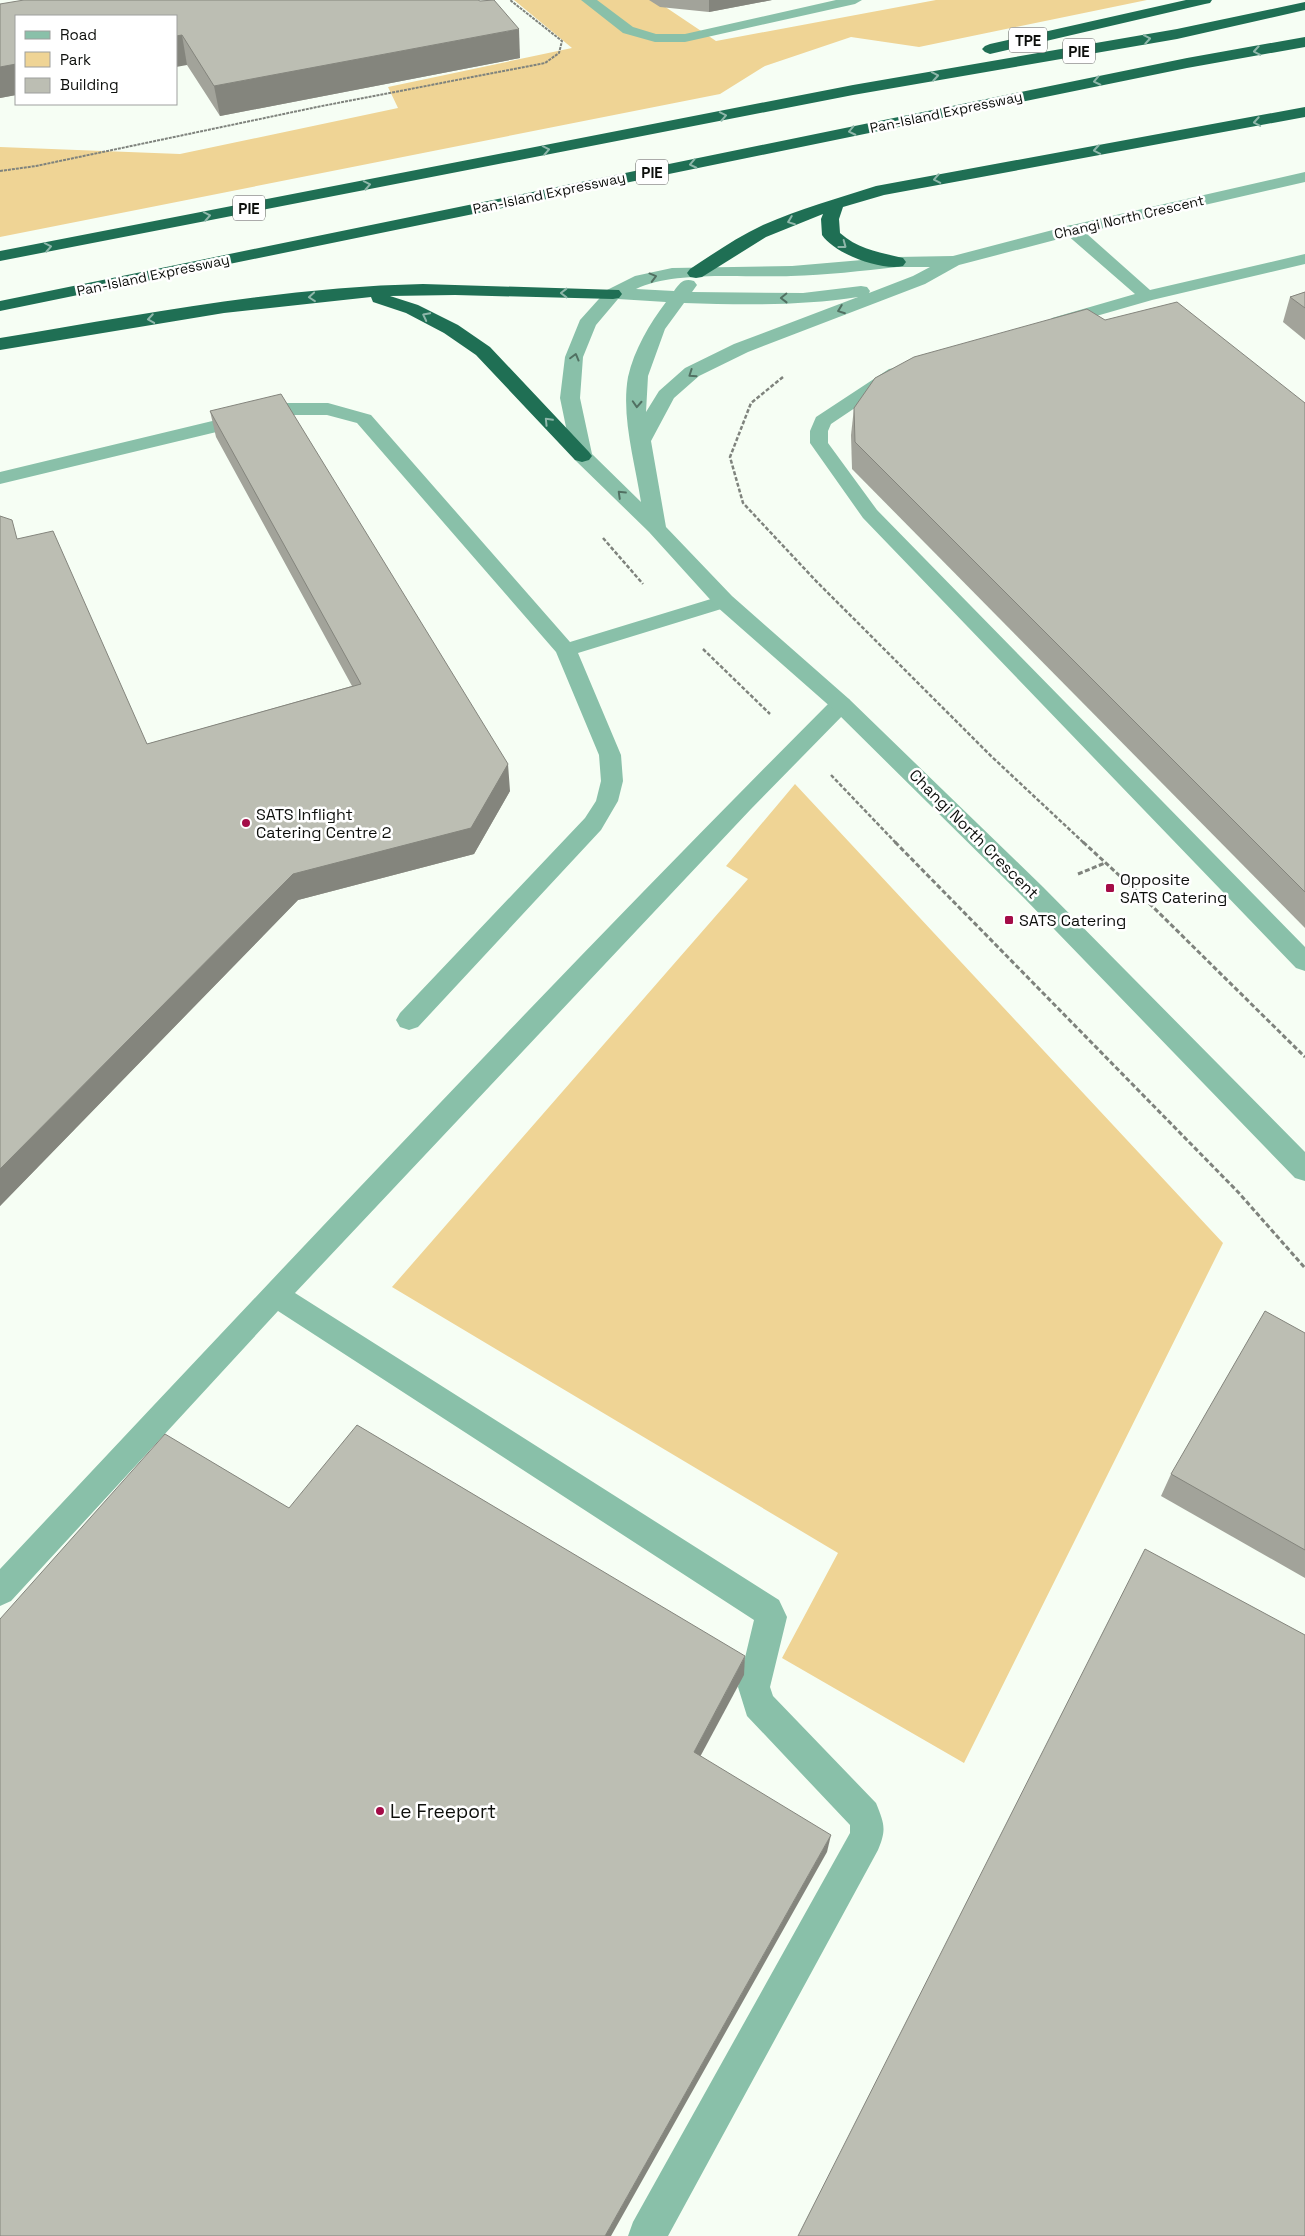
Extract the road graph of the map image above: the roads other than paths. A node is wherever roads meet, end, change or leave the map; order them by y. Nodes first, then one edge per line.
1 (588, 0) edge
2 (855, 0) edge
3 (1205, 0) edge
4 (1305, 6) edge
5 (1305, 42) edge
6 (974, 52) dead end
7 (945, 59) dead end
8 (853, 90) junction
9 (1305, 112) edge
10 (1305, 176) edge
11 (836, 203) junction
12 (1072, 230) junction
13 (0, 256) edge
14 (1305, 259) edge
15 (953, 261) junction
16 (897, 262) junction
17 (696, 273) junction
18 (919, 280) junction
19 (360, 292) junction
20 (613, 294) junction
21 (680, 296) junction
22 (1147, 296) junction
23 (0, 306) edge
24 (1035, 328) edge
25 (0, 344) edge
26 (914, 364) edge
27 (642, 440) junction
28 (582, 456) junction
29 (0, 478) edge
30 (656, 528) junction
31 (724, 601) junction
32 (566, 650) junction
33 (841, 704) junction
34 (1305, 962) edge
35 (409, 1020) dead end
36 (1305, 1170) edge
37 (274, 1296) junction
38 (0, 1591) edge
39 (647, 2236) edge

1 - 2 lane
3 - 6 highway, TPE
8 -> 4 highway, PIE
5 -> 23 highway, Pan-Island Expressway / PIE
7 - 8 highway
13 -> 8 highway, PIE
9 -> 11 highway
10 - 12 street, Changi North Crescent
11 -> 16 highway
11 -> 17 highway
12 - 15 street, Changi North Crescent
12 - 22 lane
14 - 22 lane
15 - 16 street, Changi North Crescent
15 - 18 street, Changi North Crescent
16 - 17 street, Changi North Crescent
20 -> 17 street, Changi North Crescent
17 - 21 street
18 -> 21 street, Changi North Crescent
18 -> 27 street, Changi North Crescent
20 -> 19 highway
19 -> 25 highway
28 -> 19 highway
20 - 21 street, Changi North Crescent
28 -> 20 street, Changi North Crescent
21 -> 27 street
22 - 24 lane
26 - 34 lane
27 - 30 street
30 -> 28 street, Changi North Crescent
29 - 32 lane
30 - 31 street, Changi North Crescent
31 - 32 lane
31 - 33 street, Changi North Crescent
32 - 35 lane
33 - 36 street, Changi North Crescent
33 - 37 lane
37 - 38 lane
37 - 39 lane

